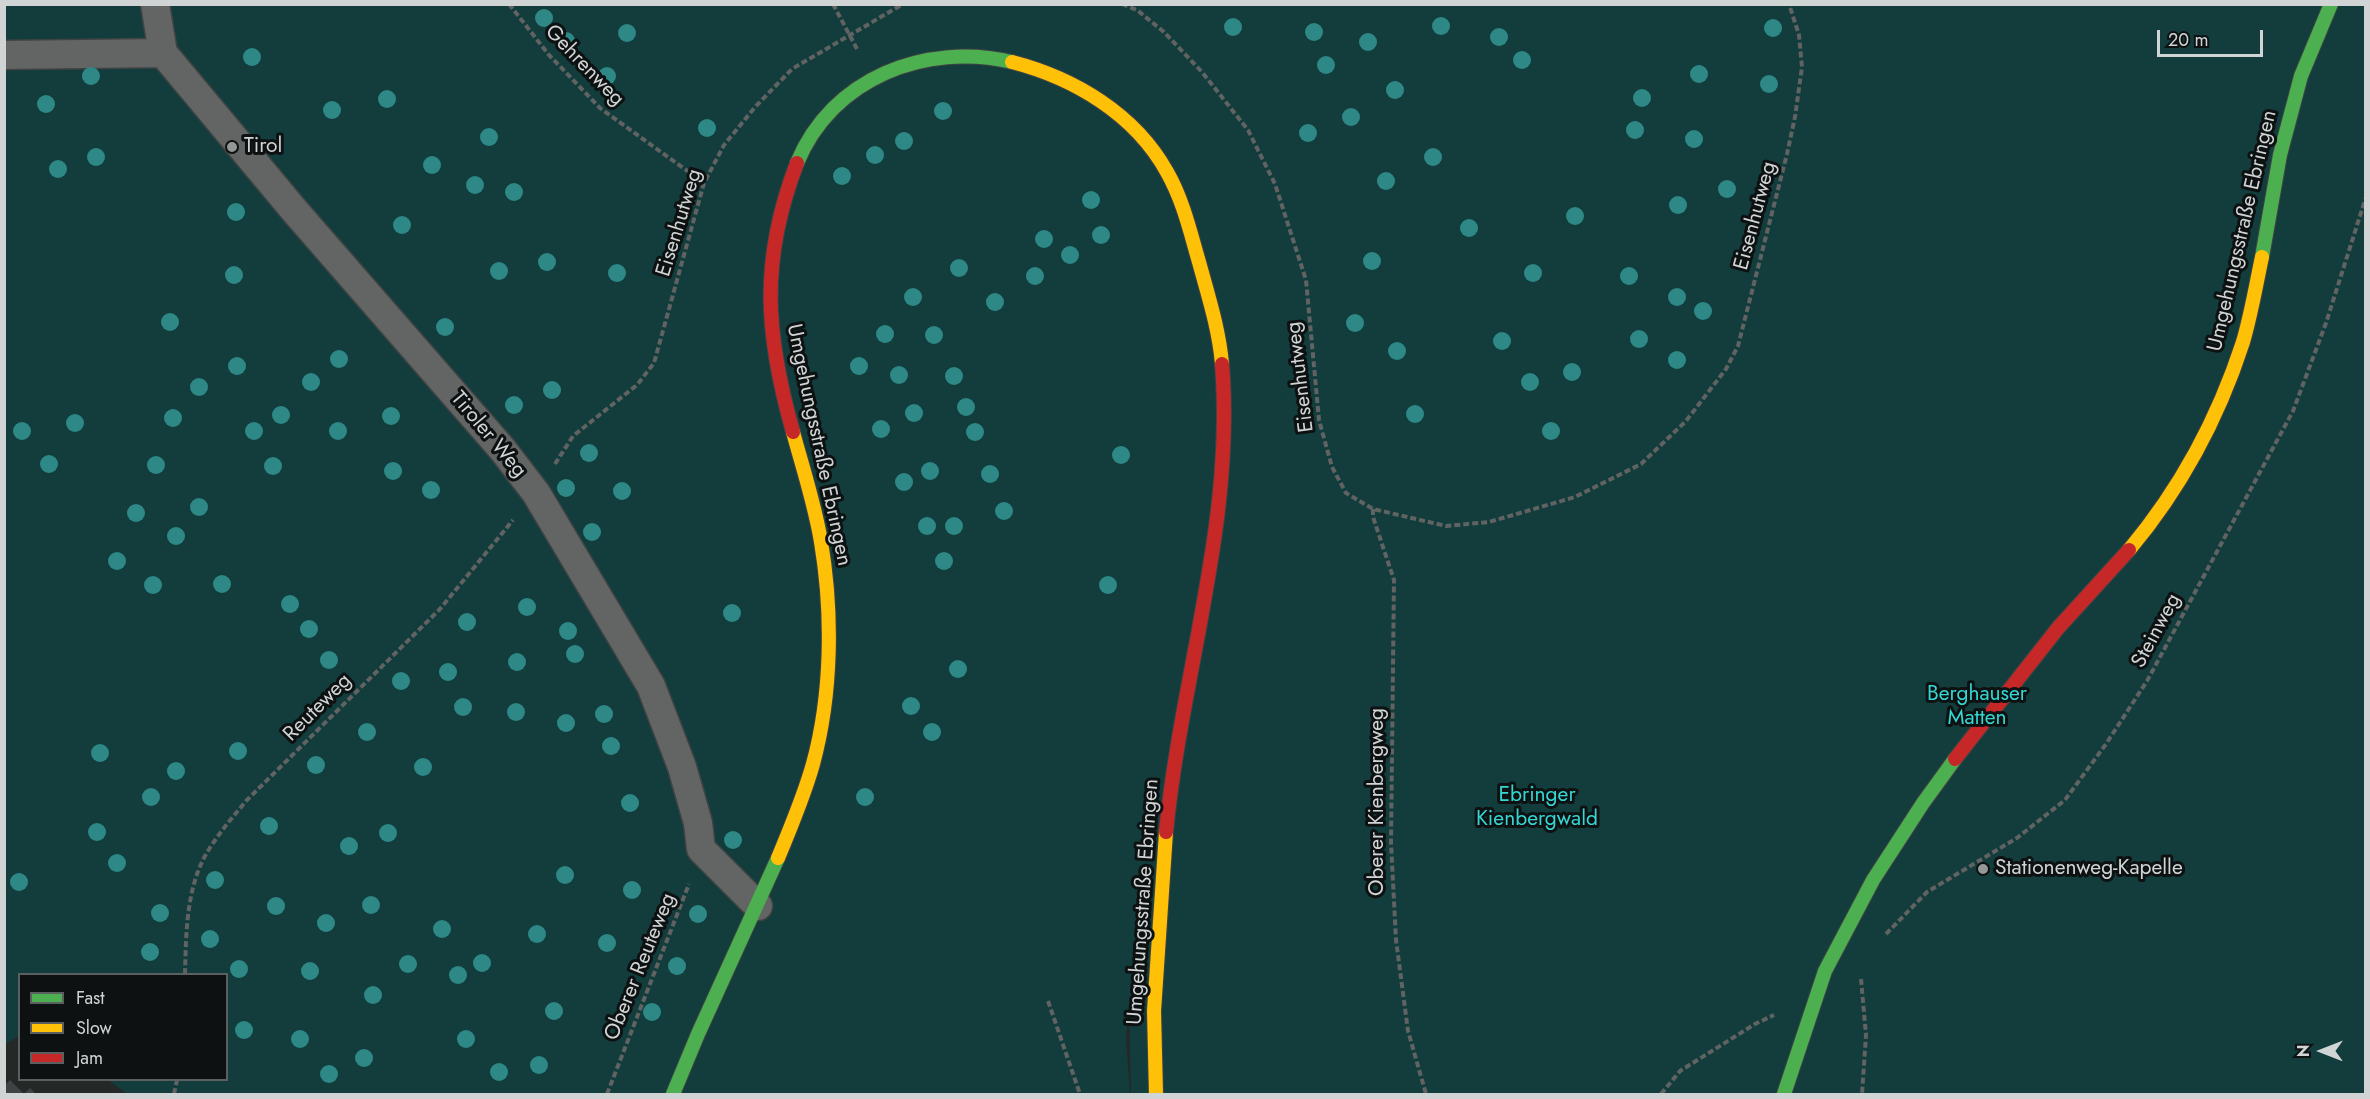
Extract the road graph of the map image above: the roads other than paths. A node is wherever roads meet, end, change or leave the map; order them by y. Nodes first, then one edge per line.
1 (154, 4) edge
2 (2331, 4) edge
3 (163, 53) junction
4 (4, 55) edge
5 (758, 906) junction
6 (673, 1095) edge
7 (1156, 1095) edge
8 (1784, 1095) edge

1 - 3 street, Tiroler Weg
2 - 8 street, Umgehungsstraße Ebringen
3 - 4 street
3 - 5 street, Tiroler Weg
5 - 6 street, Umgehungsstraße Ebringen
5 - 7 street, Umgehungsstraße Ebringen

